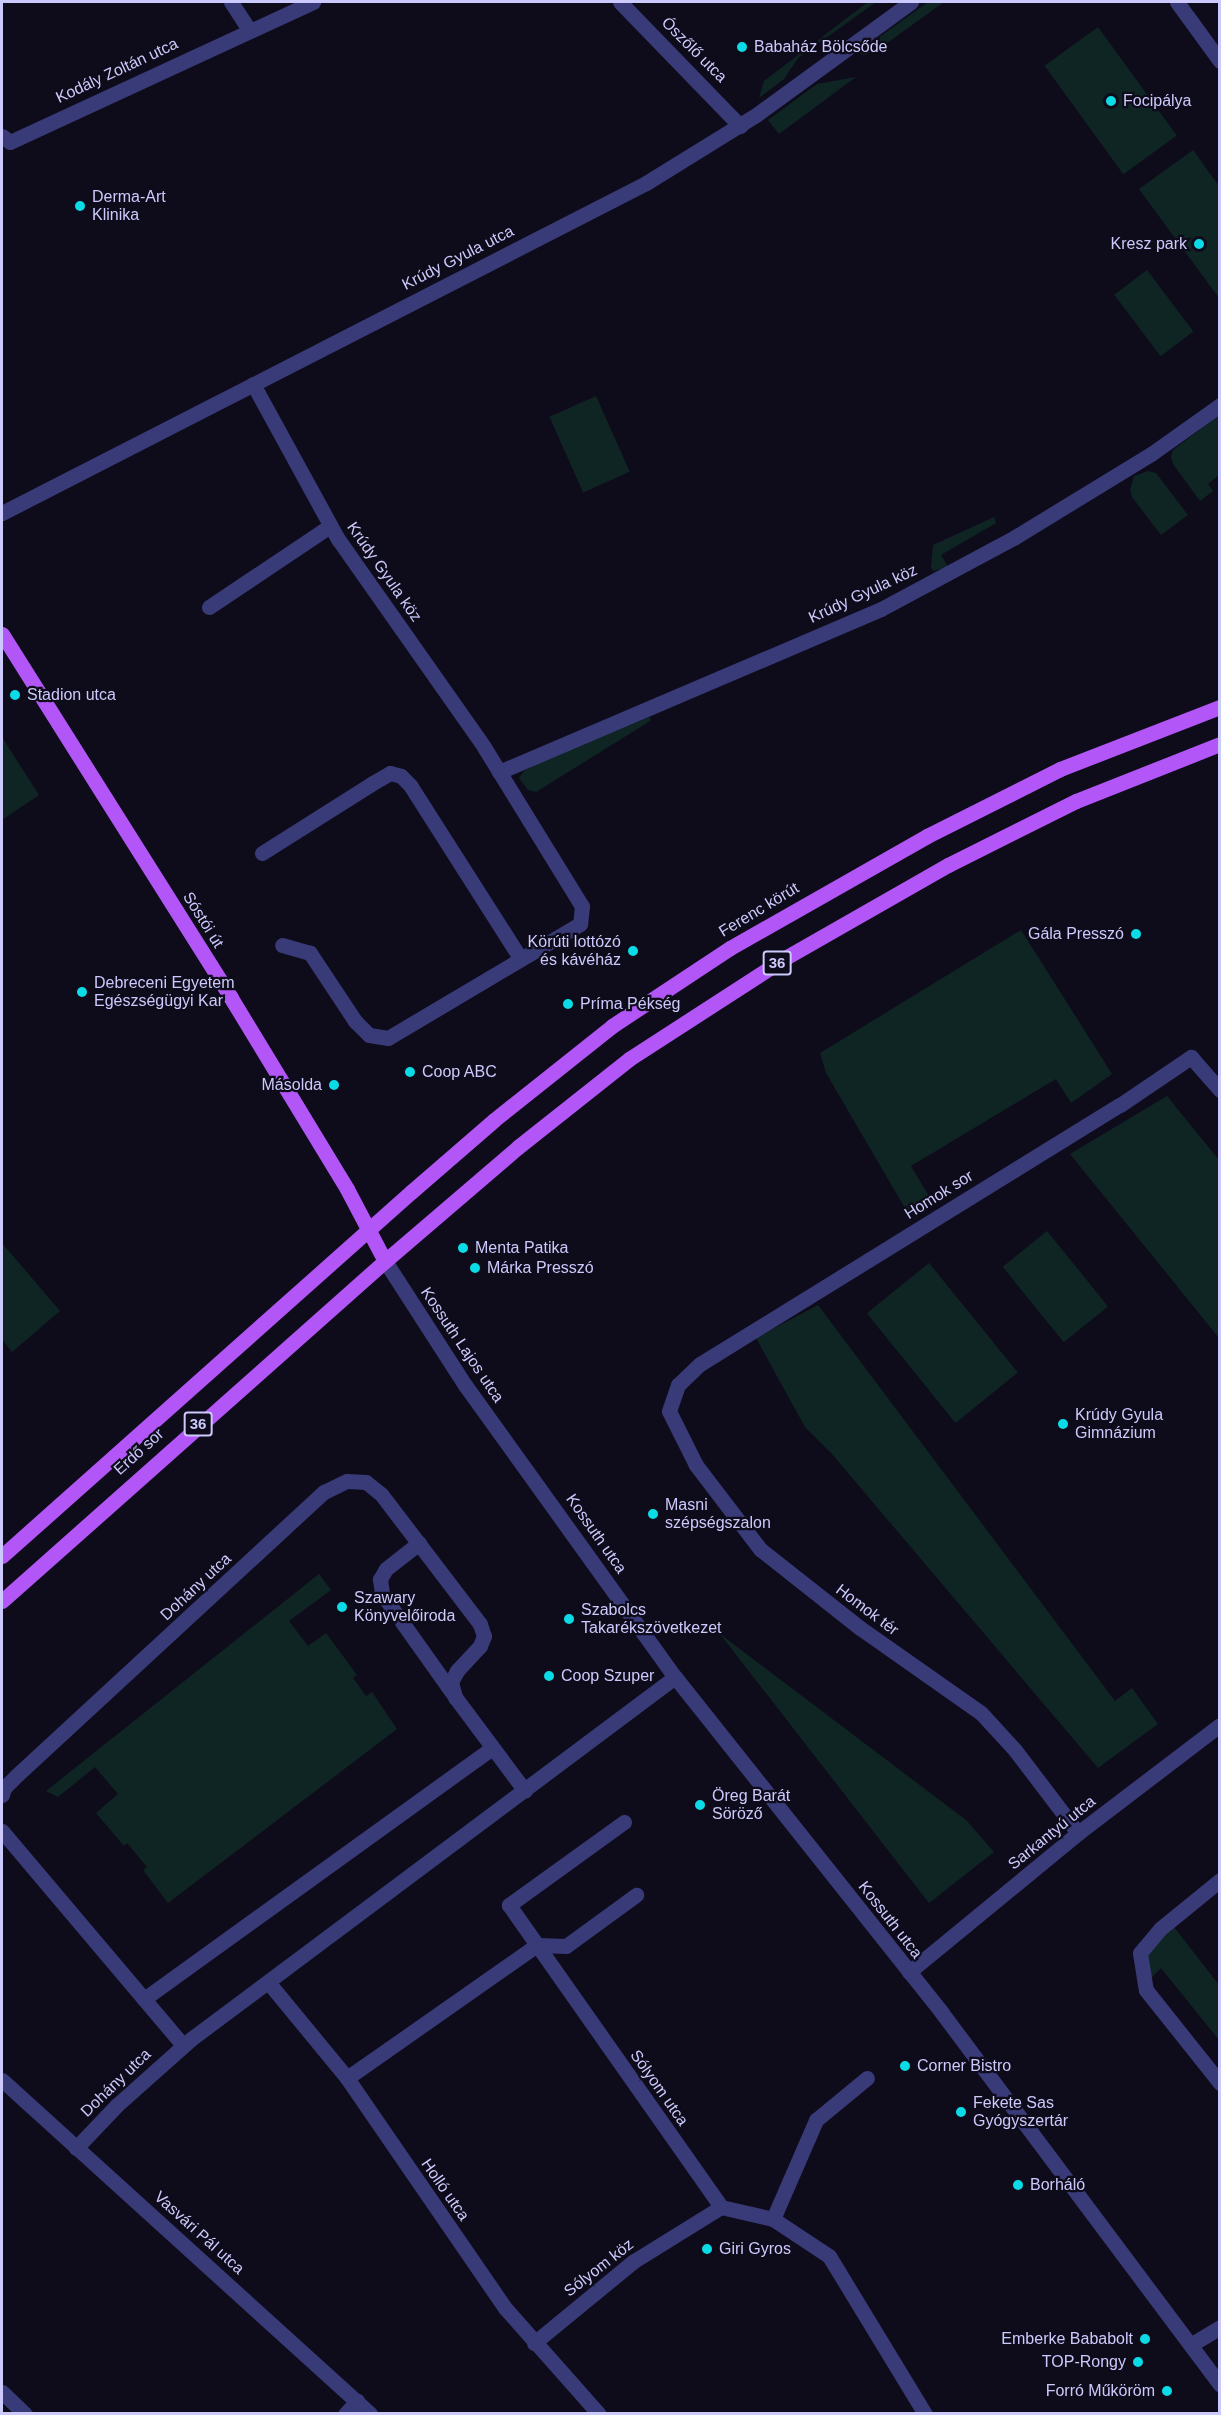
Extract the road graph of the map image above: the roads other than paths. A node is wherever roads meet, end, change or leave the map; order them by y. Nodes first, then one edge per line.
1 (231, 2) edge
2 (313, 2) edge
3 (620, 2) edge
4 (910, 2) edge
5 (1177, 2) edge
6 (249, 30) junction
7 (1220, 62) edge
8 (740, 126) junction
9 (2, 136) edge
10 (253, 384) junction
11 (1220, 405) edge
12 (2, 513) edge
13 (330, 526) junction
14 (209, 607) dead end
15 (2, 634) edge
16 (1220, 707) edge
17 (1220, 744) edge
18 (499, 772) junction
19 (262, 853) dead end
20 (282, 945) dead end
21 (521, 959) junction
22 (1220, 1090) edge
23 (369, 1229) junction
24 (384, 1261) junction
25 (674, 1393) joint
26 (533, 1478) joint
27 (419, 1543) junction
28 (2, 1556) edge
29 (2, 1601) edge
30 (675, 1677) junction
31 (455, 1697) junction
32 (1220, 1725) edge
33 (492, 1748) junction
34 (525, 1791) junction
35 (2, 1795) edge
36 (624, 1822) dead end
37 (2, 1831) edge
38 (1078, 1833) junction
39 (1220, 1880) edge
40 (636, 1895) dead end
41 (537, 1945) junction
42 (909, 1972) junction
43 (268, 1982) junction
44 (144, 1999) junction
45 (183, 2045) junction
46 (346, 2078) junction
47 (867, 2078) dead end
48 (2, 2080) edge
49 (1220, 2083) edge
50 (76, 2148) junction
51 (721, 2207) junction
52 (773, 2219) junction
53 (1220, 2326) edge
54 (534, 2343) junction
55 (1192, 2344) junction
56 (1220, 2384) edge
57 (2, 2392) edge
58 (357, 2401) junction
59 (25, 2414) edge
60 (345, 2414) edge
61 (370, 2414) edge
62 (598, 2414) edge
63 (925, 2414) edge

1 - 6 street
2 - 6 street, Kodály Zoltán utca
3 - 8 street, Ószőlő utca
4 - 8 street, Krúdy Gyula utca
5 - 7 street
6 - 9 street, Kodály Zoltán utca
8 - 10 street, Krúdy Gyula utca
10 - 12 street, Krúdy Gyula utca
10 - 13 street, Krúdy Gyula köz
11 - 18 street, Krúdy Gyula köz
13 - 14 street
13 - 18 street, Krúdy Gyula köz
15 - 23 main road, Sóstói út
16 - 23 main road, Ferenc körút / 36
17 - 24 main road, 36
18 - 21 street, Krúdy Gyula köz
19 - 21 street
20 - 21 street, Krúdy Gyula köz
22 - 25 street, Homok sor
23 - 24 main road, Kossuth Lajos utca
23 - 28 main road, Erdő sor / 36
24 - 26 street, Kossuth Lajos utca
24 - 29 main road, Erdő sor / 36
25 - 38 street, Homok tér
26 - 30 street, Kossuth utca
27 - 31 street, Dohány utca
27 - 31 street
27 - 35 street, Dohány utca
30 - 34 street, Dohány utca
30 - 42 street, Kossuth utca
31 - 33 street
32 - 38 street, Sarkantyú utca
33 - 34 street
33 - 44 street
34 - 43 street, Dohány utca
36 - 41 street, Sólyom utca
37 - 44 street
38 - 42 street, Sarkantyú utca
39 - 49 street
40 - 41 street
41 - 46 street
41 - 51 street, Sólyom utca
42 - 55 street, Kossuth utca
43 - 45 street, Dohány utca
43 - 46 street, Holló utca
44 - 45 street
45 - 50 street, Dohány utca
46 - 54 street, Holló utca
47 - 52 street
48 - 50 street, Vasvári Pál utca
50 - 58 street, Vasvári Pál utca
51 - 52 street
51 - 54 street, Sólyom köz
52 - 63 street
53 - 55 street
54 - 62 street, Holló utca
55 - 56 street, Kossuth utca
57 - 59 street
58 - 60 street
58 - 61 street, Vasvári Pál utca

